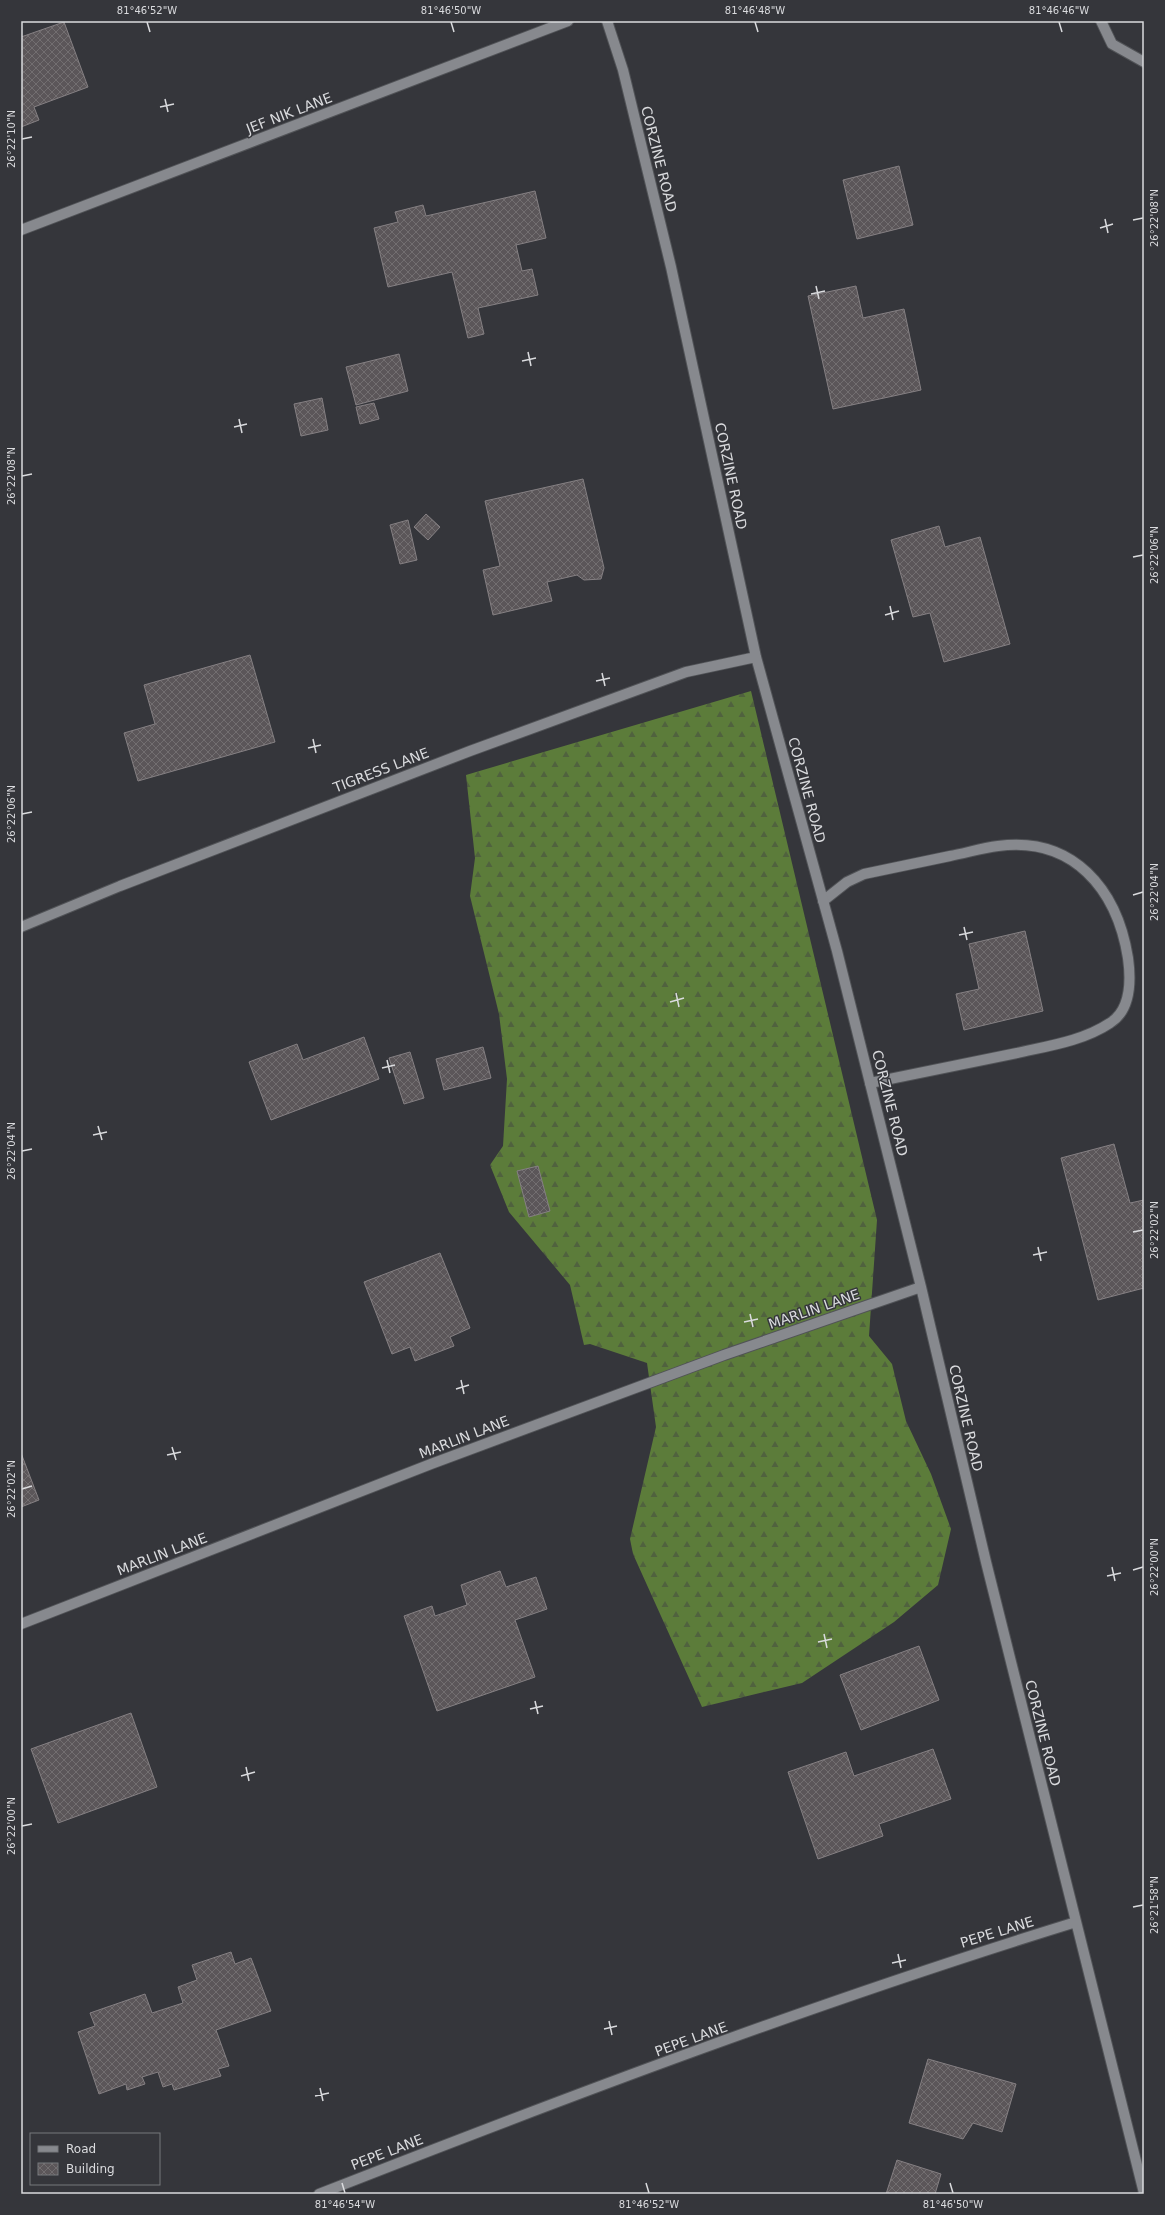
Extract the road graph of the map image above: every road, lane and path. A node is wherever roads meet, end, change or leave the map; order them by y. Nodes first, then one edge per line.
1 (568, 21) edge
2 (608, 21) edge
3 (1102, 21) edge
4 (1144, 62) edge
5 (21, 230) edge
6 (756, 657) junction
7 (823, 901) junction
8 (21, 927) edge
9 (870, 1083) junction
10 (921, 1287) junction
11 (21, 1624) edge
12 (1076, 1922) junction
13 (1144, 2193) edge
14 (319, 2194) edge

1 - 5 street, JEF NIK LANE
2 - 6 street, CORZINE ROAD
3 - 4 street
6 - 7 street, CORZINE ROAD
6 - 8 street, TIGRESS LANE
7 - 9 street, CORZINE ROAD
7 - 9 street
9 - 10 street, CORZINE ROAD
10 - 11 street, MARLIN LANE
10 - 12 street, CORZINE ROAD
12 - 13 street, CORZINE ROAD
12 - 14 street, PEPE LANE

